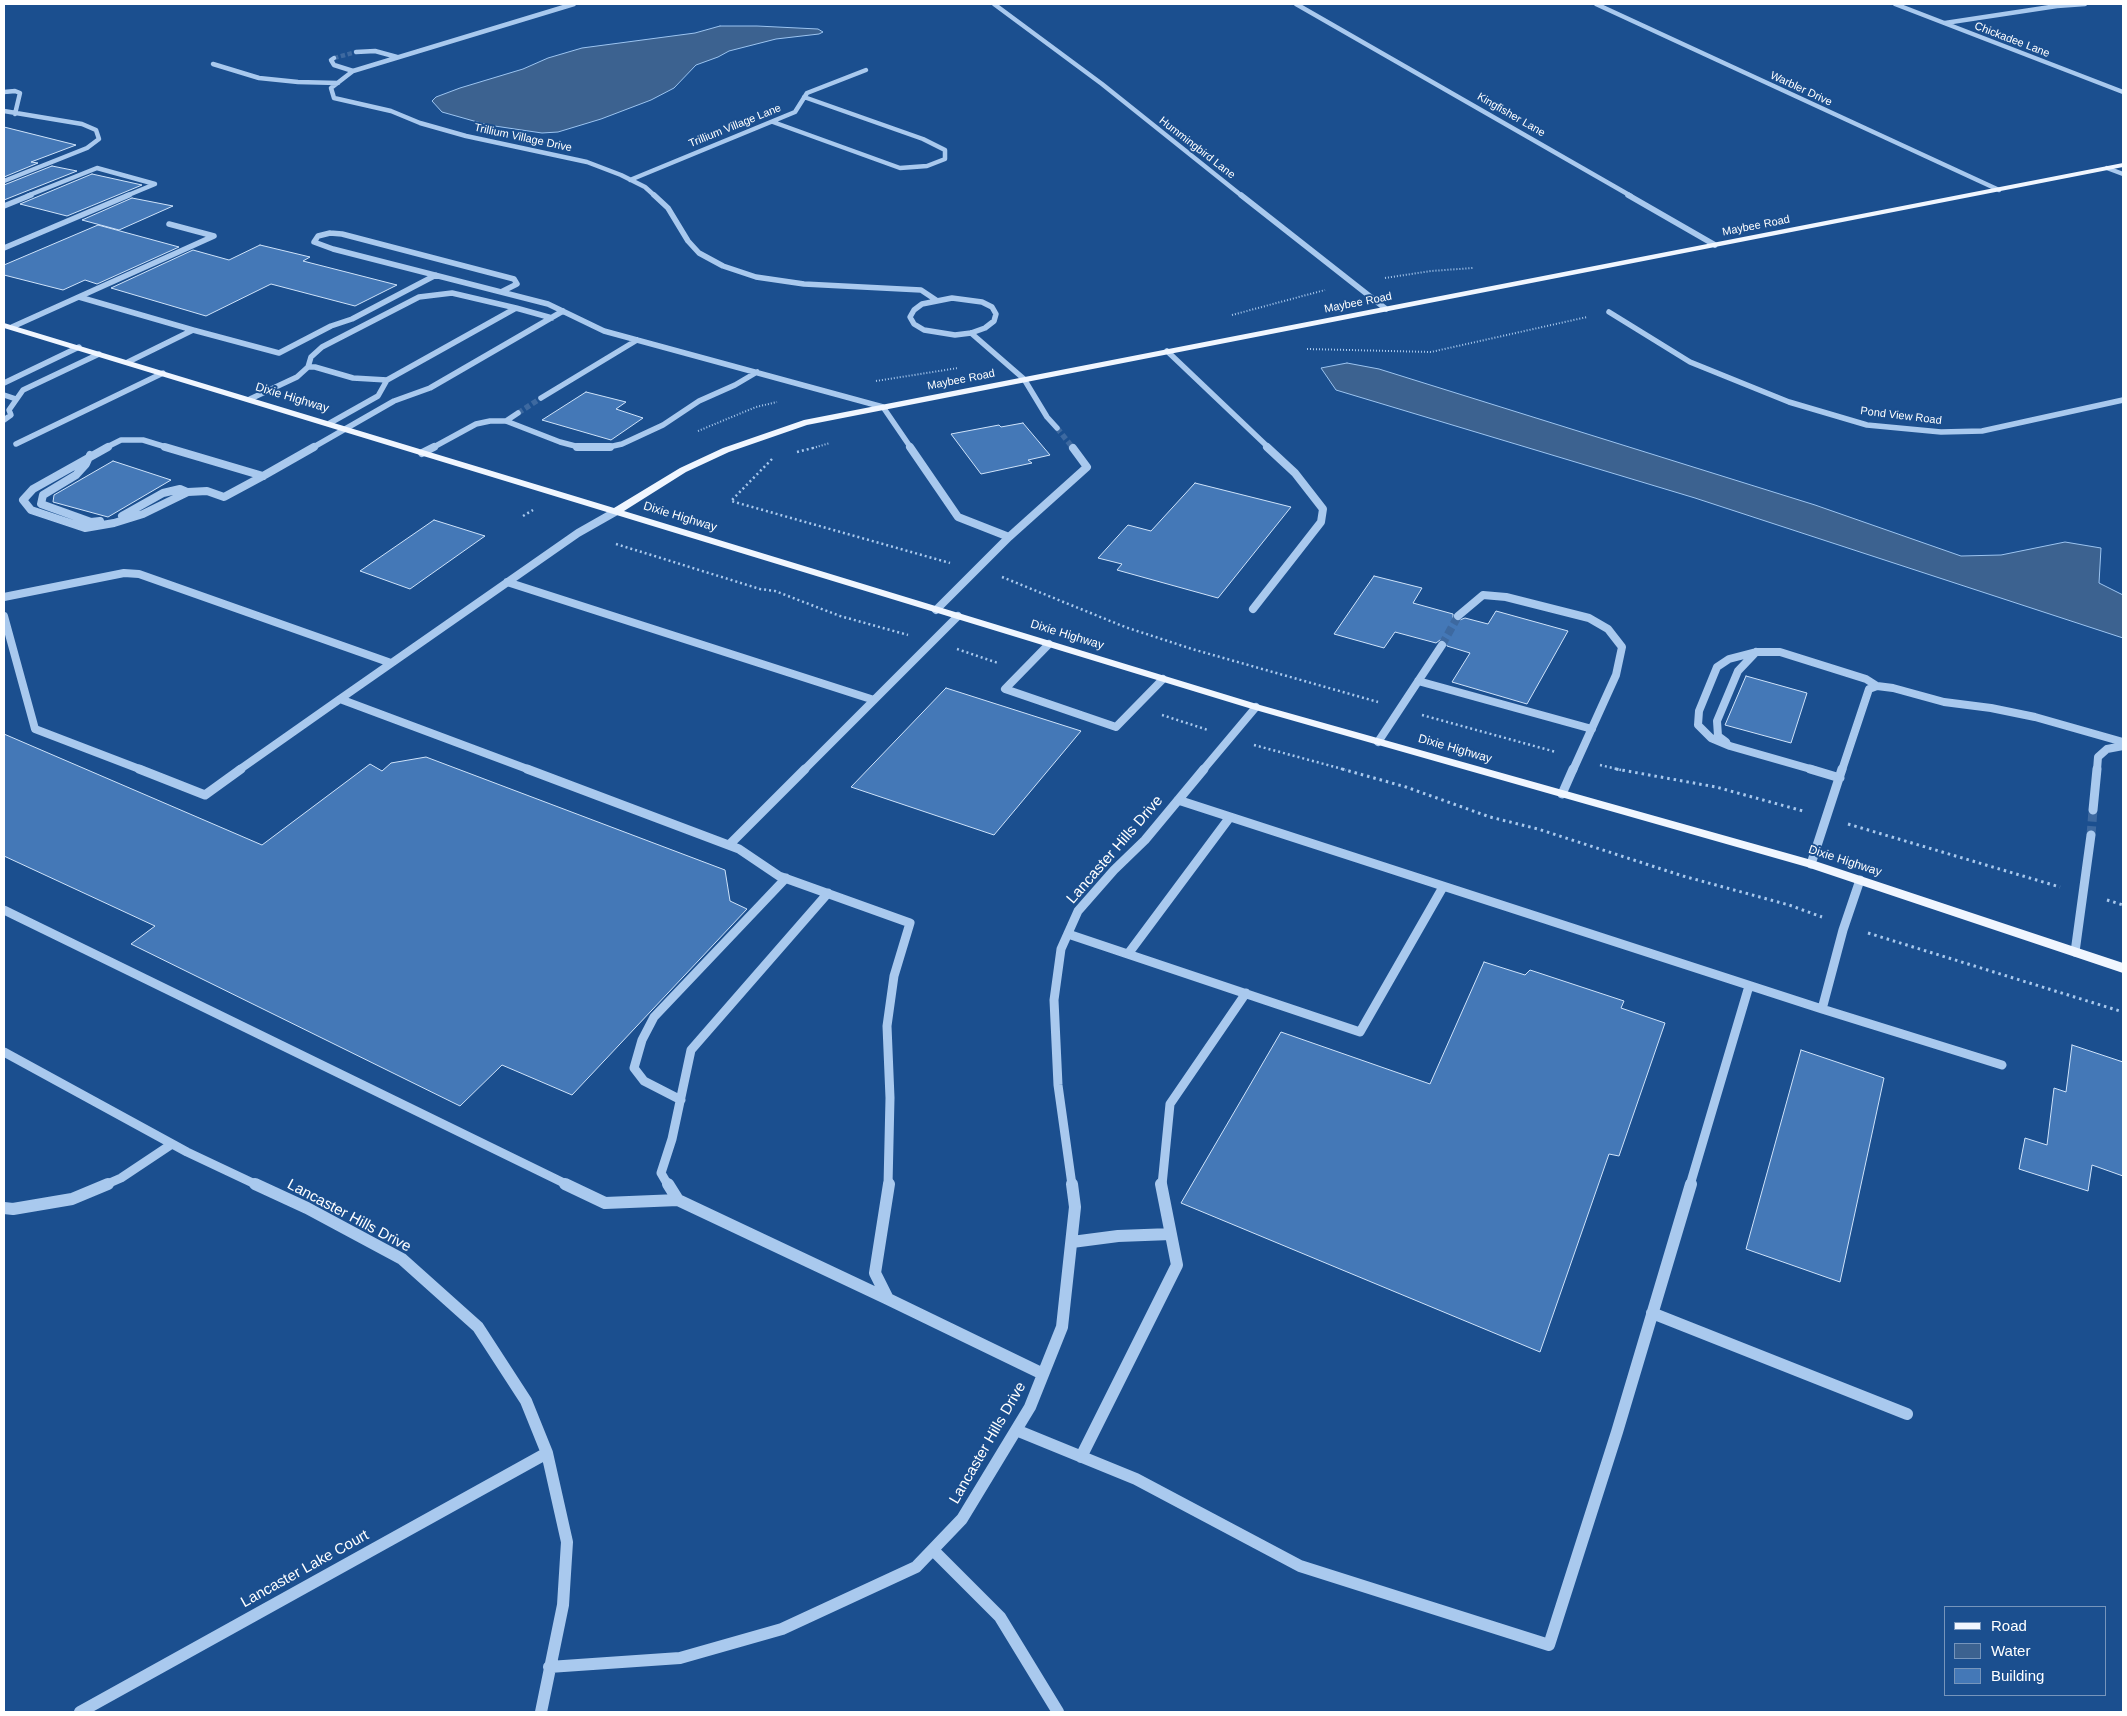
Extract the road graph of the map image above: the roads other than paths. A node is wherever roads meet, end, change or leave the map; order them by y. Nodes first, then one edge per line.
1 (574, 4) edge
2 (994, 4) edge
3 (1296, 4) edge
4 (1596, 4) edge
5 (1895, 4) edge
6 (2085, 4) edge
7 (1944, 23) junction
8 (356, 52) tunnel mouth
9 (397, 57) junction
10 (334, 58) dead end
11 (213, 64) dead end
12 (866, 70) dead end
13 (353, 71) junction
14 (338, 83) junction
15 (4, 92) edge
16 (2123, 92) edge
17 (804, 97) junction
18 (4, 111) edge
19 (15, 114) junction
20 (773, 122) junction
21 (2123, 165) edge
22 (2107, 168) junction
23 (2123, 174) edge
24 (630, 180) junction
25 (4, 181) edge
26 (1999, 190) junction
27 (4, 206) edge
28 (169, 224) dead end
29 (1714, 245) junction
30 (4, 248) edge
31 (436, 275) junction
32 (501, 292) junction
33 (78, 297) junction
34 (936, 300) junction
35 (516, 308) junction
36 (1386, 309) junction
37 (563, 311) junction
38 (1609, 312) road end
39 (552, 318) junction
40 (8, 326) edge
41 (193, 330) junction
42 (972, 332) junction
43 (637, 340) junction
44 (79, 347) junction
45 (1167, 351) junction
46 (99, 354) junction
47 (128, 362) junction
48 (308, 368) junction
49 (757, 372) junction
50 (163, 373) junction
51 (1024, 379) junction
52 (387, 380) junction
53 (4, 382) edge
54 (430, 388) joint
55 (4, 395) edge
56 (541, 398) tunnel mouth
57 (16, 399) junction
58 (250, 400) junction
59 (2123, 400) edge
60 (883, 406) junction
61 (6, 411) edge
62 (518, 413) tunnel mouth
63 (4, 420) edge
64 (506, 421) junction
65 (330, 423) junction
66 (346, 428) junction
67 (1057, 428) tunnel mouth
68 (16, 444) dead end
69 (1073, 448) tunnel mouth
70 (422, 453) junction
71 (90, 455) junction
72 (263, 476) junction
73 (188, 492) junction
74 (615, 512) junction
75 (1009, 537) junction
76 (507, 582) junction
77 (4, 597) edge
78 (1253, 609) dead end
79 (936, 610) junction
80 (4, 616) edge
81 (958, 616) junction
82 (1458, 616) tunnel mouth
83 (1049, 644) junction
84 (1442, 645) tunnel mouth
85 (1756, 652) junction
86 (391, 663) junction
87 (1163, 679) junction
88 (1418, 681) junction
89 (1877, 686) junction
90 (340, 699) junction
91 (874, 700) junction
92 (1256, 707) junction
93 (1592, 729) junction
94 (1378, 742) junction
95 (2123, 744) edge
96 (1730, 746) junction
97 (1840, 778) junction
98 (1562, 794) junction
99 (1178, 800) junction
100 (2093, 810) tunnel mouth
101 (1230, 817) junction
102 (2091, 836) tunnel mouth
103 (729, 845) junction
104 (1811, 864) junction
105 (786, 878) junction
106 (1860, 880) junction
107 (1443, 887) junction
108 (828, 894) junction
109 (4, 910) edge
110 (1068, 934) junction
111 (2075, 952) junction
112 (1128, 954) junction
113 (2123, 968) edge
114 (1749, 986) junction
115 (1246, 993) junction
116 (1822, 1009) junction
117 (4, 1052) edge
118 (2002, 1065) dead end
119 (681, 1100) junction
120 (172, 1144) junction
121 (678, 1200) junction
122 (4, 1208) edge
123 (1171, 1234) junction
124 (1072, 1242) junction
125 (888, 1299) junction
126 (1652, 1313) junction
127 (1043, 1374) junction
128 (1907, 1414) dead end
129 (1016, 1430) junction
130 (547, 1454) junction
131 (1082, 1457) junction
132 (933, 1550) junction
133 (549, 1667) junction
134 (80, 1712) edge
135 (541, 1712) edge
136 (1058, 1712) edge

1 - 9 street
2 - 36 street, Hummingbird Lane
3 - 29 street, Kingfisher Lane
4 - 26 street, Warbler Drive
5 - 7 street, Chickadee Lane
6 - 7 street
7 - 16 street, Chickadee Lane
8 - 9 street
9 - 13 street
10 - 13 street
11 - 14 street
12 - 17 street, Trillium Village Lane
13 - 14 street
14 - 24 street, Trillium Village Drive
15 - 19 street
17 - 20 street, Trillium Village Lane
17 - 20 street
18 - 19 street
19 - 25 street
20 - 24 street, Trillium Village Lane
21 - 22 main road, Maybee Road
22 - 23 street
22 - 26 main road, Maybee Road
24 - 34 street, Trillium Village Drive
26 - 29 main road, Maybee Road
27 - 30 street
28 - 33 street
29 - 36 main road, Maybee Road
31 - 32 street
31 - 32 street
31 - 41 street
32 - 37 street
33 - 40 street
33 - 41 street
34 - 42 street, Trillium Village Drive
34 - 42 street, Trillium Village Drive
35 - 39 street
35 - 48 street
35 - 52 street
36 - 45 main road, Maybee Road
37 - 39 street
37 - 43 street
38 - 59 street, Pond View Road
39 - 54 street
40 - 44 main road, Dixie Highway
41 - 47 street
42 - 51 street
43 - 49 street
43 - 56 street
44 - 46 main road, Dixie Highway
44 - 53 street
45 - 51 main road, Maybee Road
45 - 78 street
46 - 47 main road, Dixie Highway
46 - 57 street
47 - 50 main road, Dixie Highway
48 - 52 street
48 - 58 street
49 - 60 street
49 - 64 street
50 - 58 main road, Dixie Highway
50 - 68 street
51 - 60 main road, Maybee Road
51 - 67 street
52 - 65 street
54 - 66 street
55 - 57 street
57 - 61 street
58 - 65 main road, Dixie Highway
60 - 74 main road, Maybee Road
60 - 75 street
61 - 63 street
62 - 64 street
64 - 70 street
65 - 66 main road, Dixie Highway
66 - 70 main road, Dixie Highway
66 - 72 street
69 - 75 street
70 - 74 main road, Dixie Highway
71 - 72 street
71 - 73 street
71 - 73 street
72 - 73 street
74 - 76 street
74 - 79 main road, Dixie Highway
75 - 79 street
76 - 86 street
76 - 91 street
77 - 86 street
79 - 81 main road, Dixie Highway
80 - 90 street
81 - 83 main road, Dixie Highway
81 - 91 street
82 - 93 street
83 - 87 main road, Dixie Highway
83 - 87 street
84 - 88 street
85 - 89 street
85 - 96 street
85 - 96 street
86 - 90 street
87 - 92 main road, Dixie Highway
88 - 93 street
88 - 94 street
89 - 95 street
89 - 97 street
90 - 103 street
91 - 103 street
92 - 94 main road, Dixie Highway
92 - 99 street, Lancaster Hills Drive
93 - 98 street
94 - 98 main road, Dixie Highway
95 - 100 street
96 - 97 street
97 - 104 street
98 - 104 main road, Dixie Highway
99 - 101 street
99 - 110 street, Lancaster Hills Drive
101 - 107 street
101 - 112 street
102 - 111 street
103 - 105 street
104 - 106 main road, Dixie Highway
105 - 108 street
105 - 119 street
106 - 111 main road, Dixie Highway
106 - 116 street
107 - 114 street
107 - 115 street
108 - 119 street
108 - 125 street
109 - 121 street
110 - 112 street
110 - 124 street, Lancaster Hills Drive
111 - 113 main road, Dixie Highway
112 - 115 street
114 - 116 street
114 - 126 street
115 - 123 street
116 - 118 street
117 - 120 street, Lancaster Hills Drive
119 - 121 street
120 - 122 street
120 - 130 street, Lancaster Hills Drive
121 - 125 street
123 - 124 street
123 - 131 street
124 - 127 street, Lancaster Hills Drive
125 - 127 street
126 - 128 street
126 - 131 street
127 - 129 street, Lancaster Hills Drive
129 - 131 street
129 - 132 street, Lancaster Hills Drive
130 - 133 street, Lancaster Hills Drive
130 - 134 street, Lancaster Lake Court
132 - 133 street, Lancaster Hills Drive
132 - 136 street
133 - 135 street, Lancaster Hills Drive

